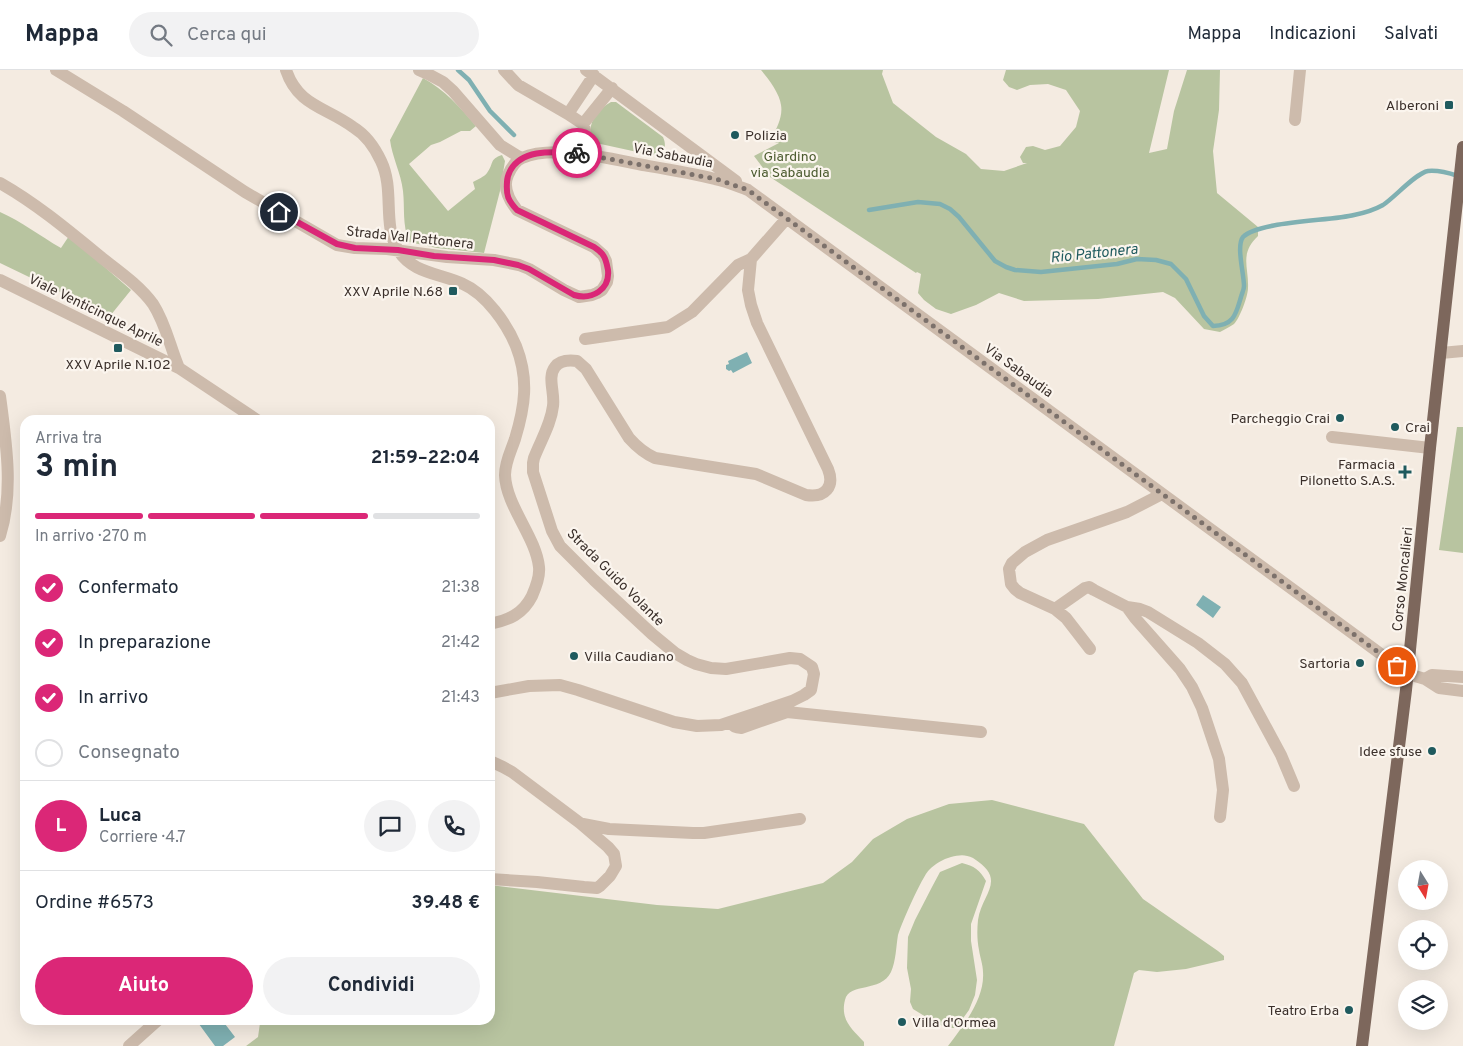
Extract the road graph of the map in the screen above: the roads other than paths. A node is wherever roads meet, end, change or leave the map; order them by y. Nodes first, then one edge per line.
1 (56, 70) edge
2 (286, 70) edge
3 (419, 70) edge
4 (504, 70) edge
5 (1300, 70) edge
6 (590, 73) edge
7 (612, 88) junction
8 (568, 114) junction
9 (1295, 120) dead end
10 (583, 124) junction
11 (1463, 152) edge
12 (584, 153) junction
13 (521, 158) junction
14 (0, 183) edge
15 (748, 190) junction
16 (787, 218) junction
17 (398, 250) junction
18 (751, 259) junction
19 (0, 280) edge
20 (585, 339) dead end
21 (1463, 351) edge
22 (1441, 353) junction
23 (179, 368) junction
24 (0, 396) edge
25 (250, 415) edge
26 (1332, 437) dead end
27 (1430, 448) junction
28 (1162, 494) junction
29 (0, 536) edge
30 (1127, 607) junction
31 (1055, 609) junction
32 (495, 623) edge
33 (1090, 649) dead end
34 (1408, 674) junction
35 (1463, 677) edge
36 (1425, 678) junction
37 (1463, 691) edge
38 (495, 692) edge
39 (730, 722) junction
40 (981, 732) dead end
41 (495, 763) edge
42 (1294, 786) dead end
43 (1220, 816) dead end
44 (800, 819) dead end
45 (580, 823) junction
46 (495, 879) edge
47 (152, 1025) edge
48 (129, 1046) edge
49 (1362, 1046) edge

1 - 17 street, Strada Val Pattonera
2 - 17 street
3 - 13 street
4 - 8 street
5 - 9 street
6 - 7 street
6 - 8 street
7 - 10 street
7 - 15 street
8 - 10 street
10 - 12 street
11 - 22 main road, Corso Moncalieri
12 - 13 street
12 - 15 street, Via Sabaudia
13 - 17 street, Strada Val Pattonera
14 - 23 street, Viale Venticinque Aprile
15 - 16 street, Via Sabaudia
16 - 18 street
16 - 28 street, Via Sabaudia
17 - 32 street
18 - 20 street
18 - 39 street, Strada Guido Volante
19 - 23 street, Viale Venticinque Aprile
21 - 22 street
22 - 27 main road, Corso Moncalieri
23 - 25 street, Viale Venticinque Aprile
24 - 29 street
26 - 27 street
27 - 34 main road, Corso Moncalieri
28 - 31 street
28 - 34 street, Via Sabaudia
30 - 31 street
30 - 42 street
30 - 43 street
31 - 33 street
34 - 36 street
34 - 49 main road, Corso Moncalieri
35 - 36 street
36 - 37 street
38 - 39 street, Strada Guido Volante
39 - 40 street, Strada Guido Volante
41 - 45 street
44 - 45 street
45 - 46 street
47 - 48 street

